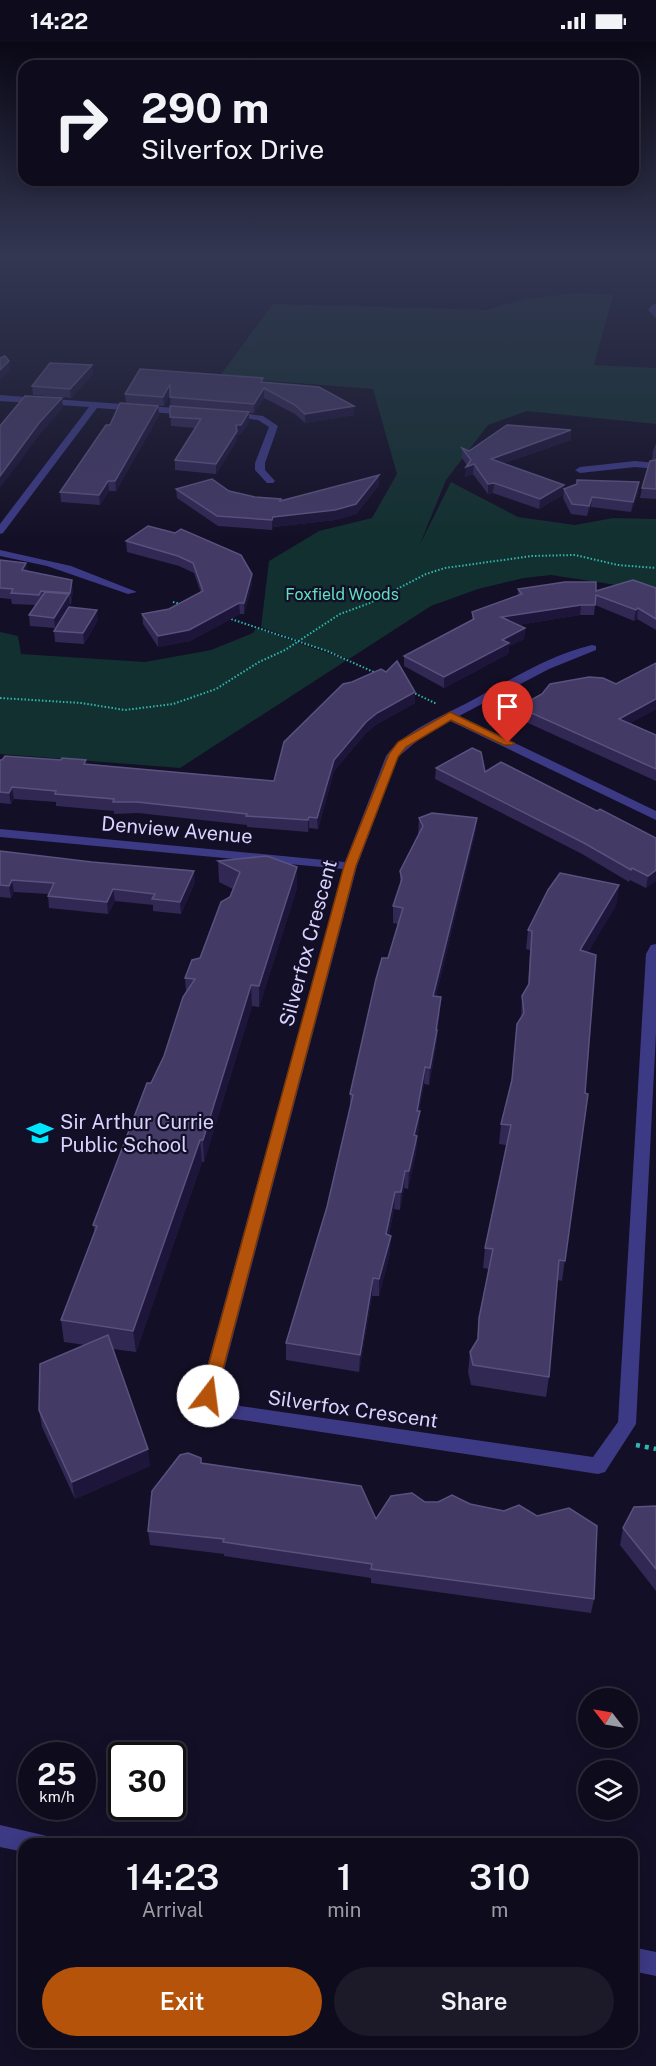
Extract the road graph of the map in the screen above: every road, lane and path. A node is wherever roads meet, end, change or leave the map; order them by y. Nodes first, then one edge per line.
1 (0, 398) edge
2 (95, 405) junction
3 (198, 412) edge
4 (220, 414) edge
5 (656, 466) edge
6 (580, 470) dead end
7 (270, 481) dead end
8 (0, 531) edge
9 (0, 553) edge
10 (656, 568) edge
11 (132, 592) dead end
12 (173, 602) dead end
13 (184, 605) edge
14 (227, 618) edge
15 (299, 641) junction
16 (592, 648) dead end
17 (386, 678) edge
18 (405, 688) edge
19 (0, 698) edge
20 (446, 710) junction
21 (656, 816) edge
22 (0, 833) edge
23 (350, 866) junction
24 (656, 948) edge
25 (0, 1836) edge
26 (18, 1840) edge
27 (638, 1960) edge
28 (656, 1964) edge

1 - 2 street
2 - 3 street
2 - 8 street
4 - 7 street
5 - 6 street
9 - 11 street
10 - 15 path
12 - 13 path
14 - 15 path
15 - 17 path
15 - 19 path
16 - 20 street, Silverfox Crescent
18 - 20 path
20 - 21 street
20 - 23 street, Silverfox Crescent
22 - 23 street, Denview Avenue
23 - 24 street, Silverfox Crescent
25 - 26 street
27 - 28 street

